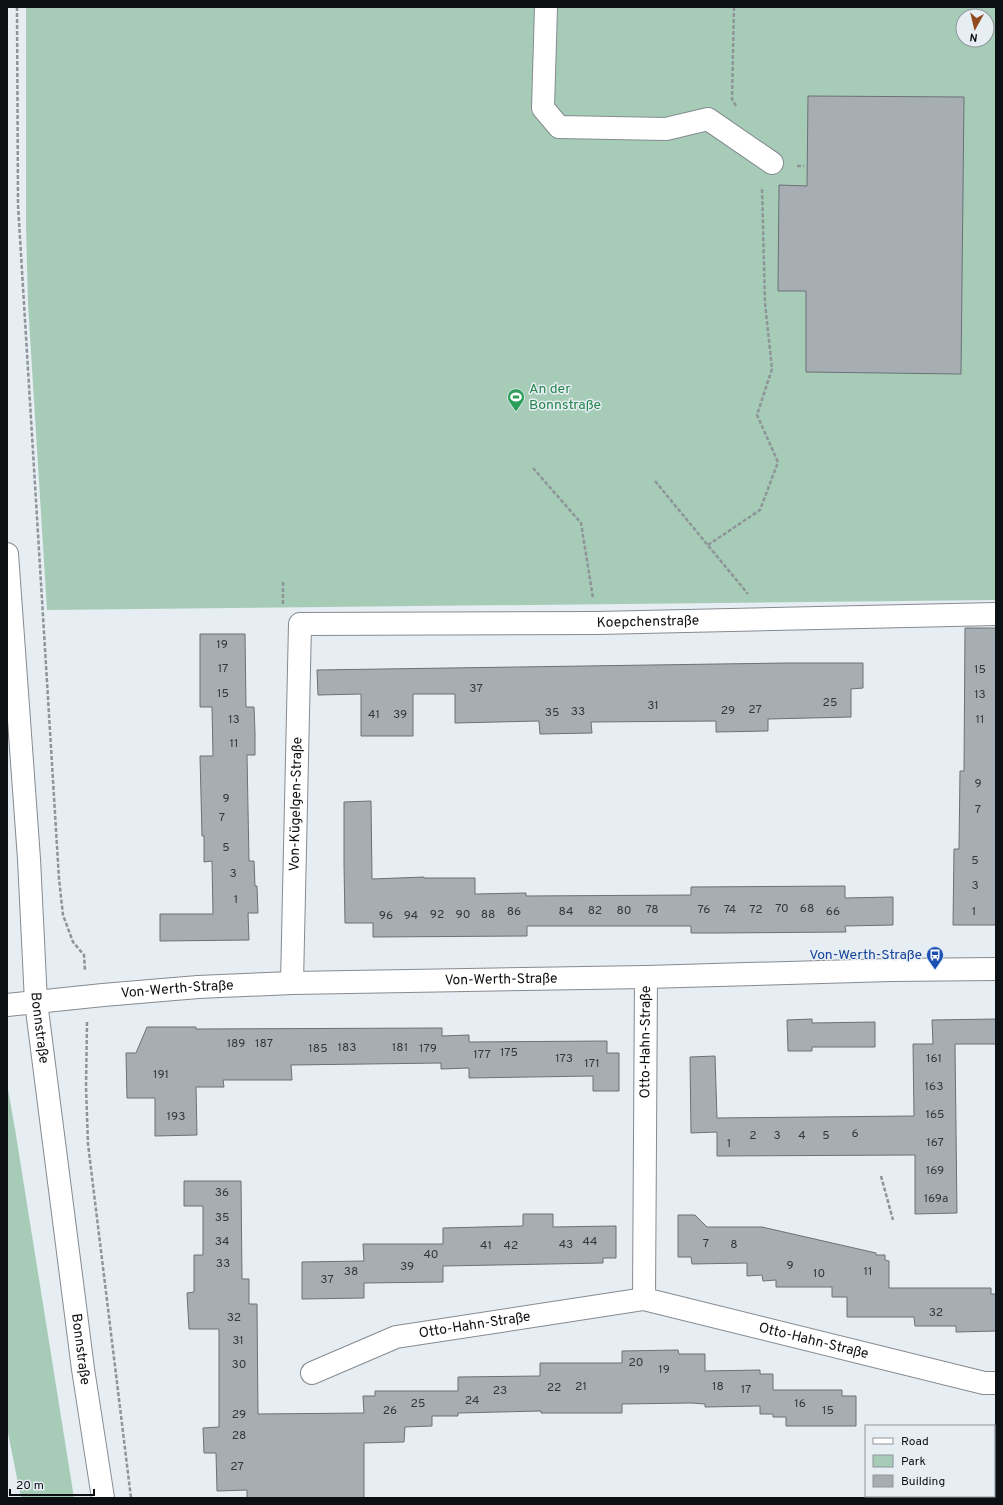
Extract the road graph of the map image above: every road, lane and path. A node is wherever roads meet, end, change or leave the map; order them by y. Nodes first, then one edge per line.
1 (17, 7) edge
2 (546, 7) edge
3 (734, 7) edge
4 (739, 112) dead end
5 (772, 163) junction
6 (804, 166) dead end
7 (533, 468) dead end
8 (655, 481) dead end
9 (708, 545) junction
10 (7, 554) edge
11 (996, 614) edge
12 (769, 619) junction
13 (597, 623) junction
14 (300, 624) joint
15 (996, 969) edge
16 (646, 977) junction
17 (292, 983) junction
18 (87, 996) junction
19 (36, 1002) junction
20 (7, 1005) edge
21 (881, 1176) dead end
22 (893, 1220) dead end
23 (644, 1300) junction
24 (312, 1373) dead end
25 (990, 1383) edge
26 (103, 1498) edge
27 (131, 1498) edge

1 - 18 path
2 - 5 street
3 - 4 path
5 - 6 path
5 - 9 path
7 - 13 path
8 - 9 path
9 - 12 path
10 - 19 street, Bonnstraße
11 - 12 street, Koepchenstraße
12 - 13 street, Koepchenstraße
13 - 14 street, Koepchenstraße
14 - 17 street, Von-Kügelgen-Straße
15 - 16 street, Von-Werth-Straße
16 - 17 street, Von-Werth-Straße
16 - 23 street, Otto-Hahn-Straße
17 - 18 street, Von-Werth-Straße
18 - 19 street, Von-Werth-Straße
18 - 27 path
19 - 20 street, Von-Werth-Straße
19 - 26 street, Bonnstraße
21 - 22 path
23 - 24 street, Otto-Hahn-Straße
23 - 25 street, Otto-Hahn-Straße

